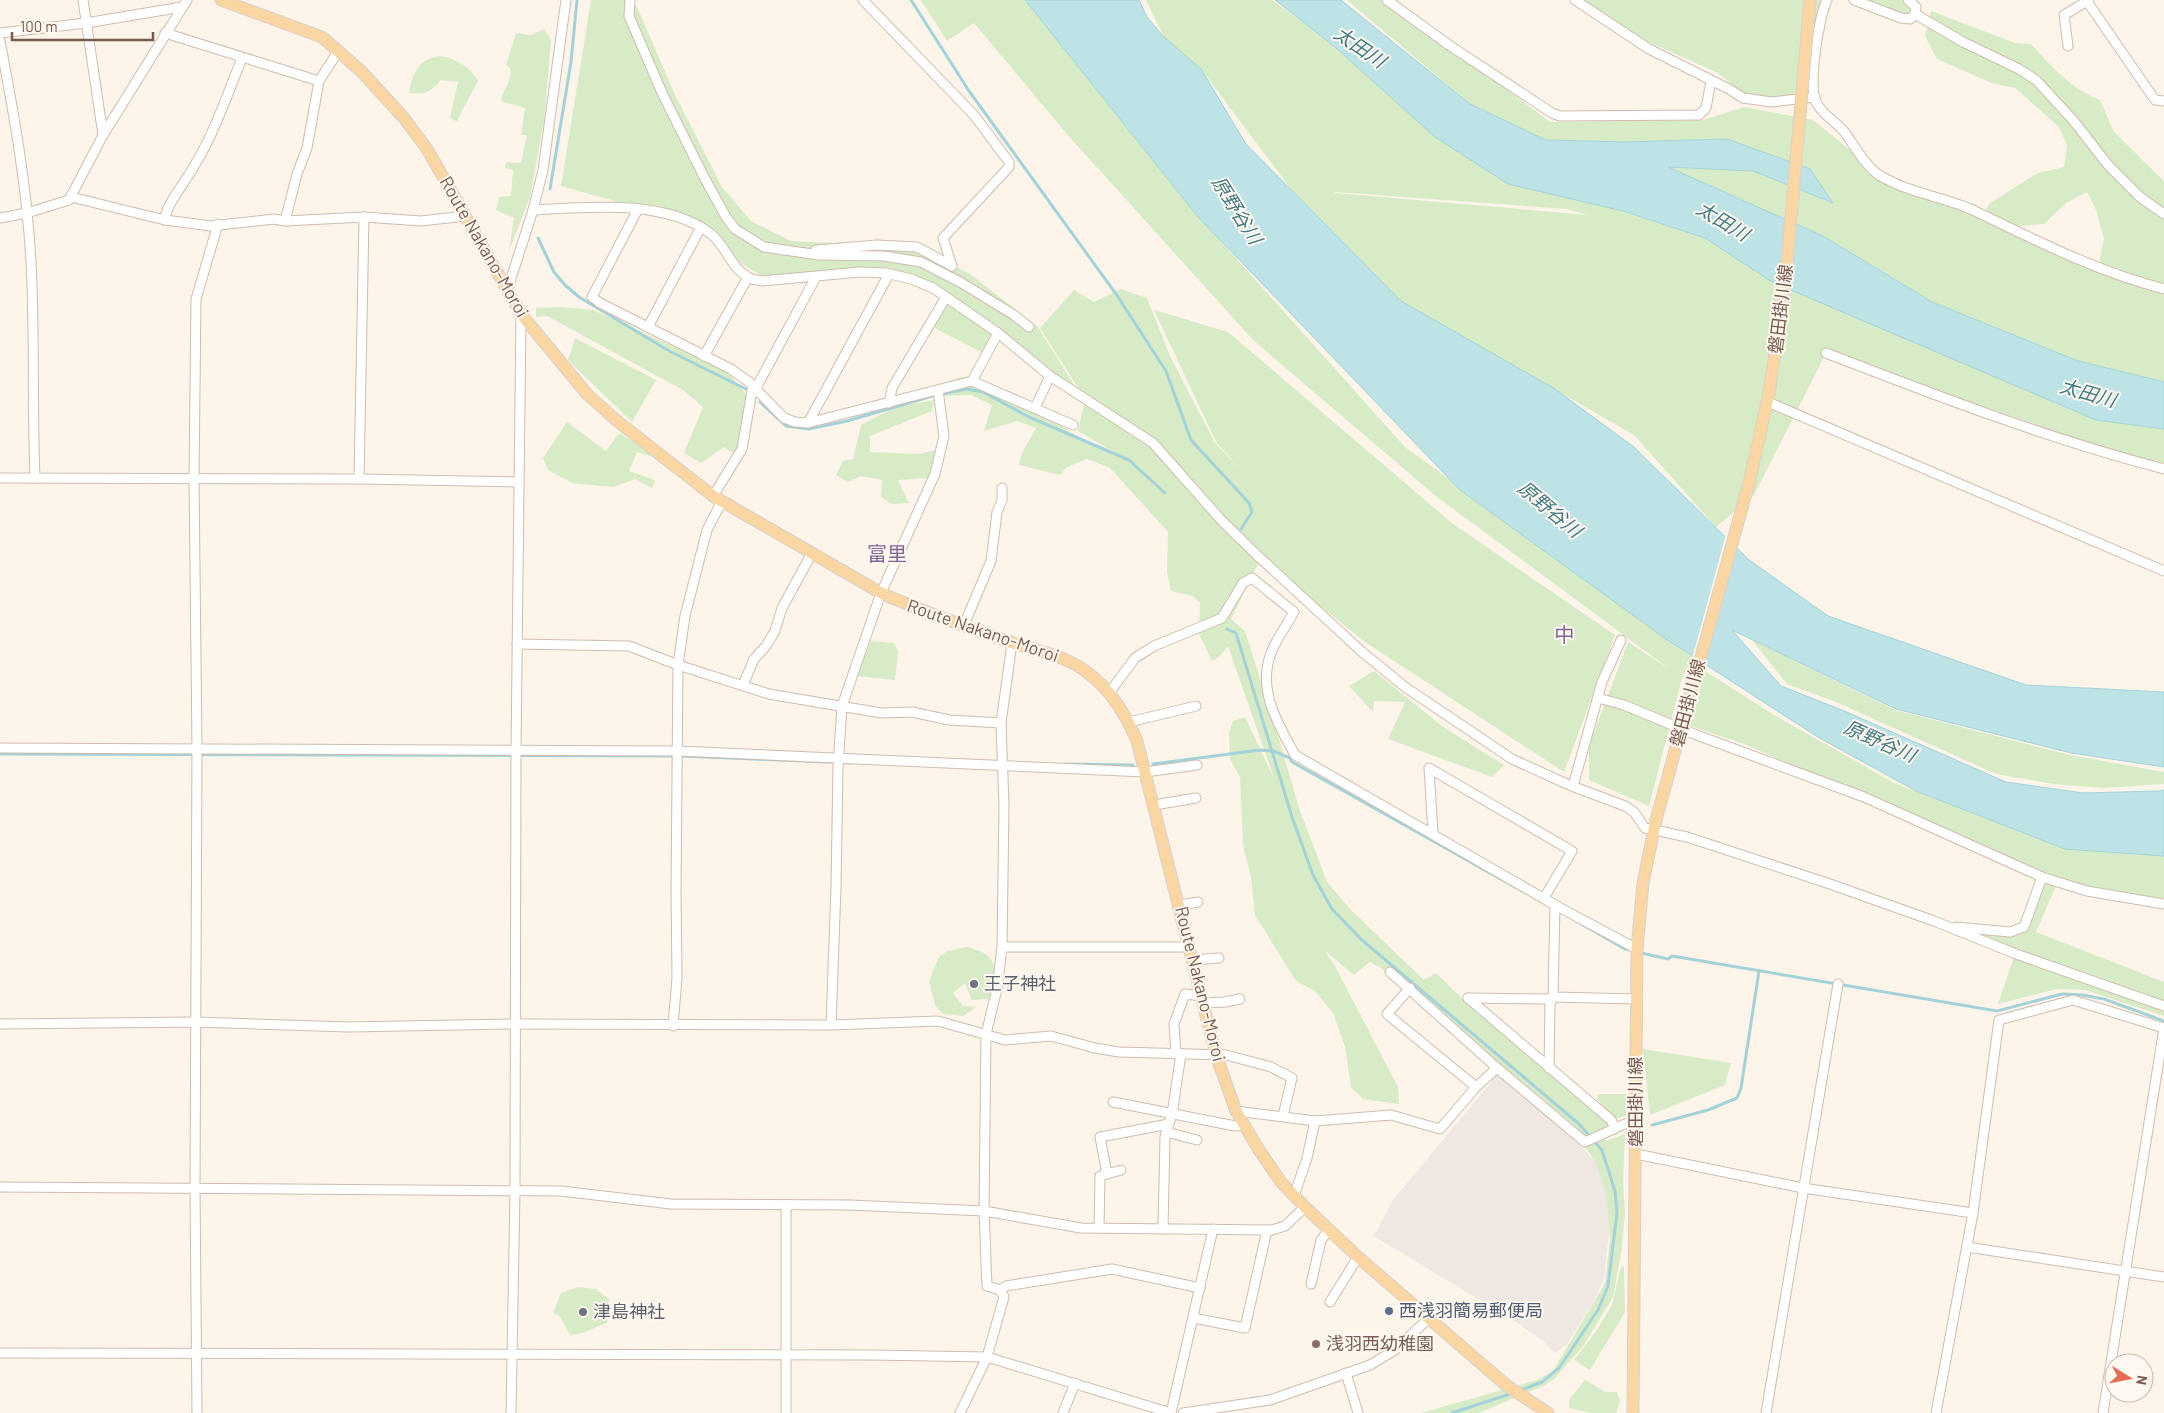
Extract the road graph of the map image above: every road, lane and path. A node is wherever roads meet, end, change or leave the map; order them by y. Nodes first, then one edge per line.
1 (82, 0) edge
2 (222, 0) edge
3 (566, 0) edge
4 (630, 0) edge
5 (863, 0) edge
6 (1387, 0) edge
7 (1575, 0) edge
8 (1810, 0) edge
9 (1827, 0) edge
10 (1854, 0) edge
11 (1908, 0) edge
12 (2087, 0) edge
13 (184, 4) edge
14 (1915, 14) junction
15 (86, 23) junction
16 (164, 33) junction
17 (0, 35) edge
18 (2068, 46) dead end
19 (339, 50) junction
20 (242, 58) junction
21 (319, 81) junction
22 (1711, 81) junction
23 (1815, 97) junction
24 (2164, 101) edge
25 (102, 135) junction
26 (71, 197) junction
27 (638, 209) junction
28 (533, 210) junction
29 (27, 214) junction
30 (2164, 214) edge
31 (465, 216) junction
32 (364, 217) junction
33 (0, 218) edge
34 (165, 220) junction
35 (285, 221) junction
36 (218, 224) junction
37 (700, 227) junction
38 (796, 253) junction
39 (889, 274) junction
40 (748, 277) junction
41 (816, 277) junction
42 (2164, 290) edge
43 (507, 291) junction
44 (946, 297) junction
45 (521, 314) junction
46 (648, 327) junction
47 (1029, 327) dead end
48 (998, 334) junction
49 (1826, 353) dead end
50 (704, 356) junction
51 (1050, 376) junction
52 (972, 382) junction
53 (754, 387) junction
54 (939, 393) junction
55 (889, 402) junction
56 (1766, 407) junction
57 (1034, 408) junction
58 (808, 423) junction
59 (1073, 425) dead end
60 (2164, 468) edge
61 (0, 478) edge
62 (35, 478) junction
63 (194, 479) junction
64 (358, 479) junction
65 (519, 482) junction
66 (1002, 488) dead end
67 (717, 499) junction
68 (812, 553) junction
69 (2164, 571) edge
70 (881, 593) junction
71 (964, 625) junction
72 (1621, 640) dead end
73 (1012, 643) junction
74 (517, 644) junction
75 (678, 665) junction
76 (743, 685) junction
77 (1109, 693) junction
78 (1598, 698) junction
79 (842, 706) junction
80 (1196, 706) dead end
81 (1129, 722) junction
82 (1001, 723) junction
83 (0, 748) edge
84 (197, 748) junction
85 (516, 751) junction
86 (678, 751) junction
87 (838, 758) junction
88 (1004, 764) junction
89 (1197, 765) dead end
90 (1145, 772) junction
91 (1573, 786) junction
92 (1196, 798) dead end
93 (1154, 805) junction
94 (1654, 826) junction
95 (1433, 834) junction
96 (2042, 877) junction
97 (1544, 898) junction
98 (1198, 902) dead end
99 (2164, 904) edge
100 (1179, 905) junction
101 (1555, 905) junction
102 (1950, 927) junction
103 (1002, 947) junction
104 (1190, 947) junction
105 (1637, 948) junction
106 (1219, 958) dead end
107 (1193, 960) junction
108 (1390, 972) dead end
109 (1838, 984) dead end
110 (1410, 988) junction
111 (1552, 998) junction
112 (1240, 999) dead end
113 (1637, 999) junction
114 (1203, 1000) junction
115 (2164, 1006) edge
116 (195, 1022) junction
117 (0, 1024) edge
118 (516, 1024) junction
119 (831, 1025) junction
120 (673, 1026) junction
121 (2164, 1028) edge
122 (986, 1034) junction
123 (1179, 1054) junction
124 (1216, 1055) junction
125 (1497, 1068) junction
126 (1550, 1068) junction
127 (1476, 1087) junction
128 (1113, 1102) dead end
129 (1236, 1111) junction
130 (1172, 1114) junction
131 (1283, 1116) junction
132 (1636, 1119) junction
133 (1315, 1121) junction
134 (1244, 1125) junction
135 (1168, 1128) junction
136 (1615, 1128) junction
137 (1197, 1140) dead end
138 (1636, 1154) junction
139 (1121, 1170) dead end
140 (1107, 1174) junction
141 (0, 1187) edge
142 (195, 1188) junction
143 (1803, 1188) junction
144 (515, 1190) junction
145 (1294, 1196) junction
146 (786, 1205) junction
147 (1305, 1207) junction
148 (984, 1212) junction
149 (1973, 1213) junction
150 (1099, 1228) junction
151 (1163, 1229) junction
152 (1213, 1229) junction
153 (1267, 1230) junction
154 (1329, 1230) junction
155 (1967, 1247) junction
156 (1358, 1257) junction
157 (2125, 1272) junction
158 (2164, 1277) edge
159 (1311, 1284) dead end
160 (1200, 1288) junction
161 (1000, 1290) junction
162 (1330, 1302) dead end
163 (1193, 1318) junction
164 (1429, 1318) junction
165 (0, 1353) edge
166 (512, 1354) junction
167 (198, 1355) junction
168 (786, 1356) junction
169 (987, 1358) junction
170 (1346, 1374) junction
171 (1075, 1383) junction
172 (197, 1413) edge
173 (511, 1413) edge
174 (786, 1413) edge
175 (960, 1413) edge
176 (1063, 1413) edge
177 (1183, 1413) edge
178 (1358, 1413) edge
179 (1548, 1413) edge
180 (1633, 1413) edge
181 (1766, 1413) edge
182 (1936, 1413) edge
183 (2103, 1413) edge

1 - 15 street
2 - 19 main road, Route Nakano-Moroi
3 - 28 street
4 - 38 street
5 - 38 street
6 - 22 street
7 - 22 street
8 - 56 main road, 磐田掛川線, bridge
9 - 23 street
10 - 14 street
11 - 14 street
12 - 18 street
12 - 24 street
13 - 15 street
13 - 16 street
14 - 30 street
15 - 17 street
15 - 25 street
16 - 20 street
16 - 25 street
17 - 29 street
19 - 21 street
19 - 31 main road, Route Nakano-Moroi
20 - 21 street
20 - 34 street
21 - 35 street
22 - 23 street
23 - 42 street
25 - 26 street
26 - 29 street
26 - 34 street
27 - 28 street
27 - 37 street
27 - 46 street
28 - 43 street
29 - 33 street
29 - 62 street
31 - 32 street
31 - 43 main road, Route Nakano-Moroi
32 - 35 street
32 - 64 street
34 - 36 street
35 - 36 street
36 - 63 street
37 - 40 street
37 - 46 street
38 - 47 street
39 - 41 street
39 - 44 street
39 - 58 street
40 - 41 street
40 - 50 street
41 - 53 street
43 - 45 main road, Route Nakano-Moroi
44 - 48 street
44 - 55 street
45 - 65 street
45 - 67 main road, Route Nakano-Moroi
46 - 50 street
48 - 51 street
48 - 52 street
49 - 60 street
50 - 53 street
51 - 57 street
51 - 91 street
52 - 54 street
52 - 57 street
53 - 58 street
53 - 67 street
54 - 55 street
54 - 70 street
55 - 58 street
56 - 69 street
56 - 94 main road, 磐田掛川線, bridge
57 - 59 street
61 - 62 street
62 - 63 street
63 - 64 street
63 - 84 street
64 - 65 street
65 - 74 street
66 - 71 street
67 - 68 main road, Route Nakano-Moroi
67 - 75 street
68 - 70 main road, Route Nakano-Moroi
68 - 76 street
70 - 71 main road, Route Nakano-Moroi
70 - 79 street
71 - 73 main road, Route Nakano-Moroi
72 - 78 street
73 - 77 main road, Route Nakano-Moroi
73 - 82 street
74 - 75 street
74 - 85 street
75 - 76 street
75 - 86 street
76 - 79 street
77 - 81 main road, Route Nakano-Moroi
77 - 95 street
78 - 91 street
78 - 96 street
79 - 82 street
79 - 87 street
80 - 81 street
81 - 90 main road, Route Nakano-Moroi
82 - 88 street
83 - 84 street
84 - 85 street
84 - 116 street
85 - 86 street
85 - 118 street
86 - 87 street
86 - 120 street
87 - 88 street
87 - 119 street
88 - 90 street
88 - 103 street
89 - 90 street
90 - 93 main road, Route Nakano-Moroi
91 - 94 street
92 - 93 street
93 - 100 main road, Route Nakano-Moroi
94 - 102 street
94 - 105 main road, 磐田掛川線
95 - 97 street
95 - 97 street
96 - 99 street
96 - 102 street
97 - 101 street
98 - 100 street
100 - 104 main road, Route Nakano-Moroi
101 - 105 street
101 - 111 street
102 - 115 street
103 - 104 street
103 - 122 street
104 - 107 main road, Route Nakano-Moroi
105 - 113 main road, 磐田掛川線
106 - 107 street
107 - 114 main road, Route Nakano-Moroi
108 - 110 street
109 - 143 street
110 - 125 street
110 - 127 street
111 - 113 street
111 - 126 street
111 - 126 street
112 - 114 street
113 - 132 main road, 磐田掛川線
114 - 123 street
114 - 124 main road, Route Nakano-Moroi
116 - 117 street
116 - 118 street
116 - 142 street
118 - 120 street
118 - 144 street
119 - 120 street
119 - 122 street
121 - 149 street
121 - 157 street
122 - 123 street
122 - 148 street
123 - 124 street
123 - 130 street
124 - 129 main road, Route Nakano-Moroi
124 - 131 street
125 - 127 street
125 - 136 street
126 - 136 street
127 - 133 street
128 - 130 street
129 - 131 street
129 - 134 main road, Route Nakano-Moroi
130 - 134 street
130 - 135 street
131 - 133 street
132 - 136 street
132 - 138 main road, 磐田掛川線
133 - 145 street
134 - 145 main road, Route Nakano-Moroi
135 - 137 street
135 - 140 street
135 - 151 street
138 - 143 street
138 - 180 main road, 磐田掛川線
139 - 140 street
140 - 150 street
141 - 142 street
142 - 144 street
142 - 167 street
143 - 149 street
143 - 181 street
144 - 146 street
144 - 166 street
145 - 147 main road, Route Nakano-Moroi
146 - 148 street
146 - 168 street
147 - 153 street
147 - 154 main road, Route Nakano-Moroi
148 - 150 street
148 - 161 street
149 - 155 street
150 - 151 street
151 - 152 street
152 - 153 street
152 - 160 street
153 - 163 street
154 - 156 main road, Route Nakano-Moroi
154 - 159 street
155 - 157 street
155 - 182 street
156 - 162 street
156 - 164 main road, Route Nakano-Moroi
157 - 158 street
157 - 183 street
160 - 161 street
160 - 163 street
161 - 169 street
163 - 171 street
164 - 170 street
164 - 179 main road, Route Nakano-Moroi
165 - 167 street
166 - 167 street
166 - 168 street
166 - 173 street
167 - 172 street
168 - 169 street
168 - 174 street
169 - 171 street
169 - 175 street
170 - 177 street
170 - 178 street
171 - 176 street

